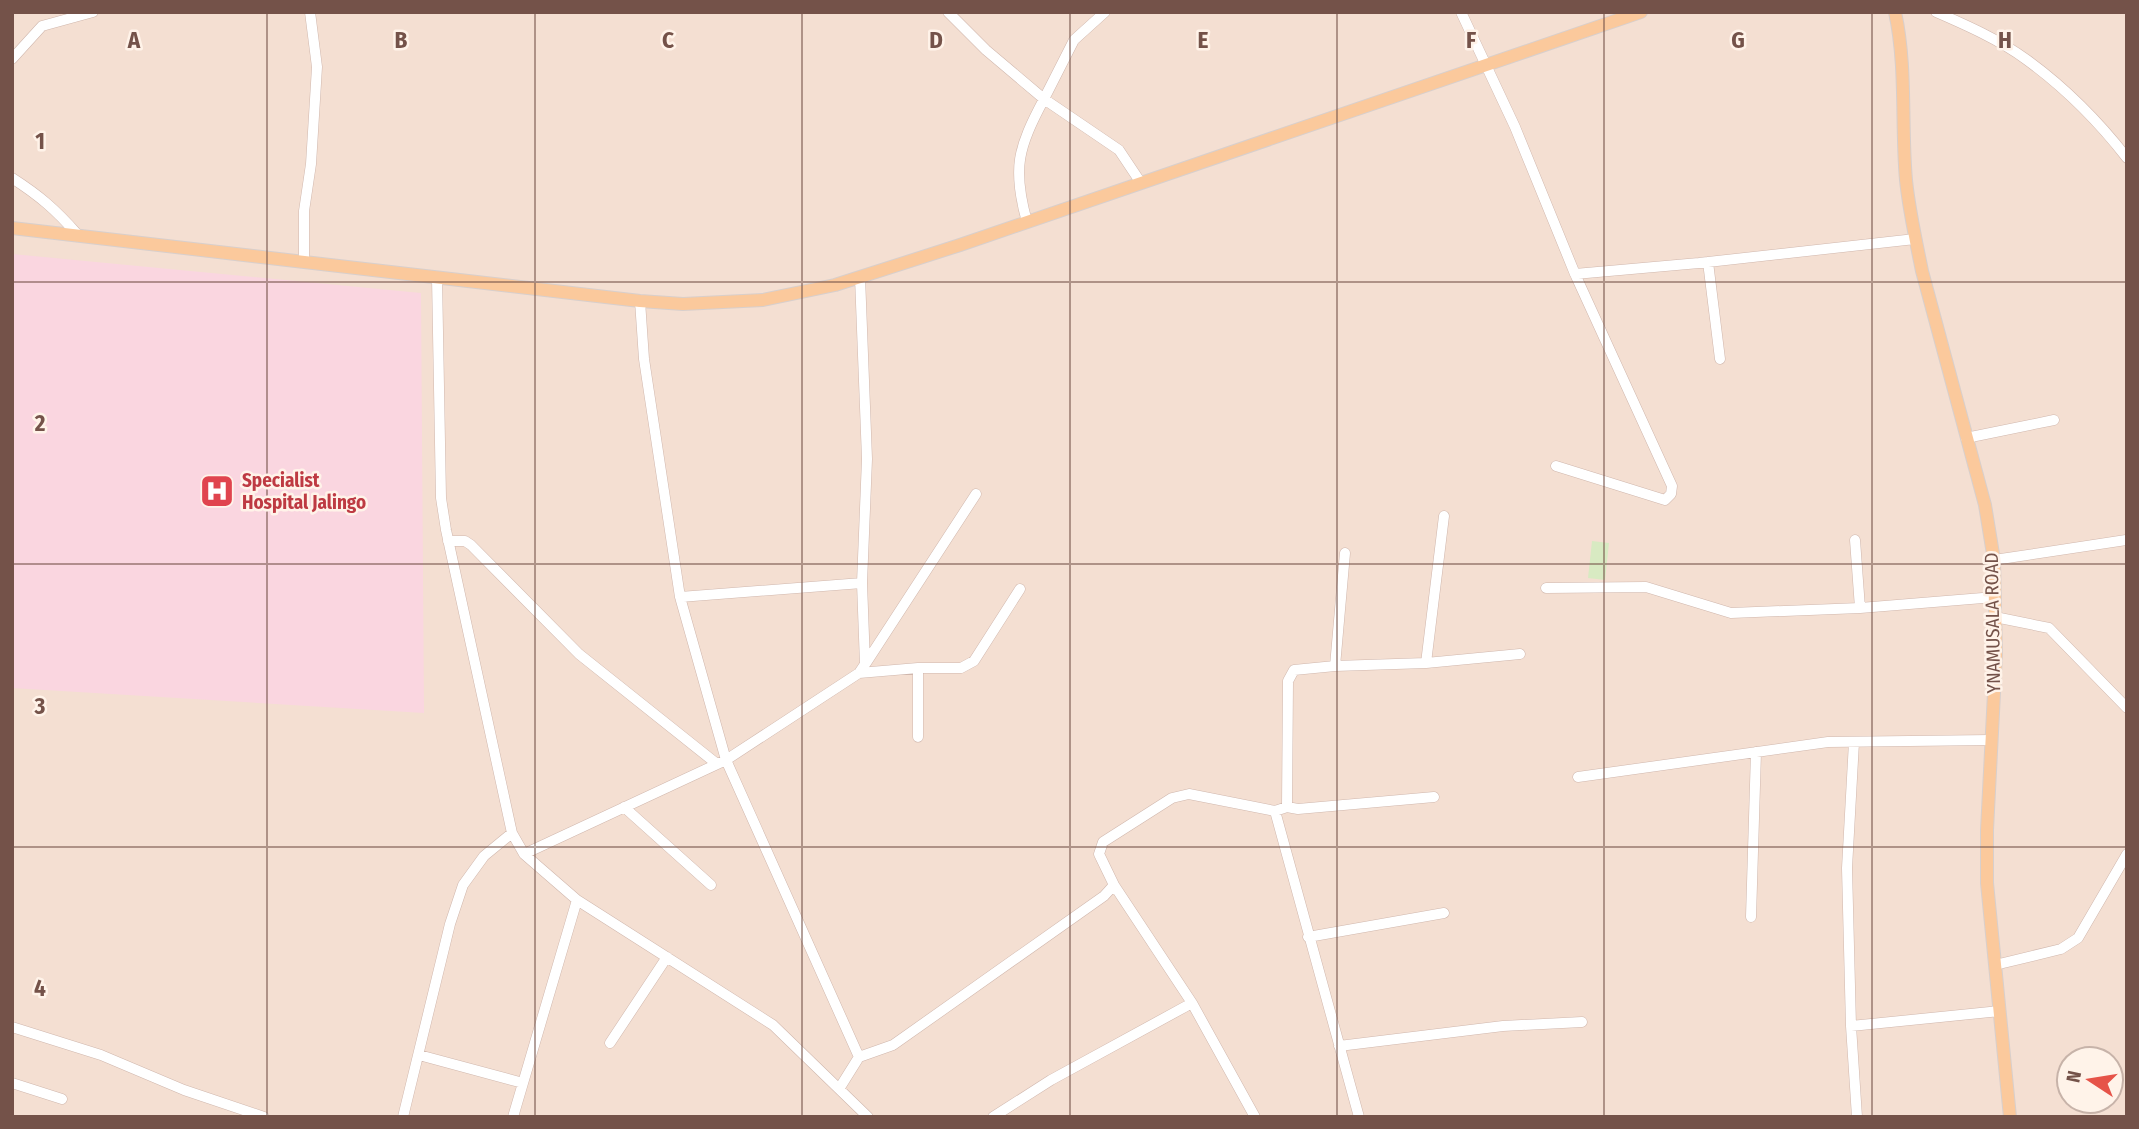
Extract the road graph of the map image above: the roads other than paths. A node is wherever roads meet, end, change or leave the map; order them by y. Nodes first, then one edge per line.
1 (93, 12) edge
2 (310, 12) edge
3 (948, 12) edge
4 (1105, 12) edge
5 (1461, 12) edge
6 (1641, 12) edge
7 (1895, 12) edge
8 (1936, 12) edge
9 (12, 59) edge
10 (1486, 65) junction
11 (1044, 99) junction
12 (2127, 158) edge
13 (12, 178) edge
14 (1141, 183) junction
15 (1027, 222) junction
16 (12, 228) edge
17 (78, 235) junction
18 (1915, 239) junction
19 (304, 260) junction
20 (1708, 262) junction
21 (1575, 274) junction
22 (437, 277) junction
23 (860, 277) junction
24 (640, 301) junction
25 (1720, 359) dead end
26 (2054, 420) dead end
27 (1966, 438) junction
28 (1556, 466) dead end
29 (976, 494) dead end
30 (1444, 516) dead end
31 (1855, 540) dead end
32 (2126, 540) edge
33 (448, 541) junction
34 (1345, 553) dead end
35 (1994, 560) junction
36 (862, 583) junction
37 (1546, 588) dead end
38 (1020, 589) dead end
39 (680, 597) junction
40 (1995, 597) junction
41 (1860, 608) junction
42 (1995, 617) junction
43 (1520, 654) dead end
44 (1426, 663) junction
45 (1335, 666) junction
46 (862, 668) junction
47 (918, 668) junction
48 (2127, 708) edge
49 (918, 737) dead end
50 (1991, 740) junction
51 (1854, 742) junction
52 (1756, 752) junction
53 (721, 762) junction
54 (1578, 777) dead end
55 (1434, 797) dead end
56 (624, 807) junction
57 (1287, 807) junction
58 (1275, 811) junction
59 (512, 833) junction
60 (523, 854) junction
61 (2127, 854) edge
62 (711, 885) dead end
63 (1114, 885) junction
64 (577, 900) junction
65 (1444, 913) dead end
66 (1751, 917) dead end
67 (1308, 937) junction
68 (667, 957) junction
69 (1995, 965) junction
70 (1192, 1003) junction
71 (2000, 1011) junction
72 (1581, 1022) dead end
73 (1850, 1026) junction
74 (12, 1027) edge
75 (610, 1043) dead end
76 (1339, 1046) junction
77 (419, 1055) junction
78 (859, 1057) junction
79 (12, 1083) edge
80 (523, 1083) junction
81 (839, 1089) junction
82 (62, 1099) dead end
83 (264, 1117) edge
84 (403, 1117) edge
85 (513, 1117) edge
86 (868, 1117) edge
87 (993, 1117) edge
88 (1255, 1117) edge
89 (1359, 1117) edge
90 (1857, 1117) edge
91 (2010, 1117) edge

1 - 9 street
2 - 19 street
3 - 11 street
4 - 11 street
5 - 10 street
6 - 10 main road
7 - 18 main road, YNAMUSALA ROAD
8 - 12 street
10 - 14 main road
10 - 21 street
11 - 14 street
11 - 15 street
13 - 17 street
14 - 15 main road
15 - 23 main road
16 - 17 main road
17 - 19 main road
18 - 20 street
18 - 27 main road, YNAMUSALA ROAD
19 - 22 main road
20 - 21 street
20 - 25 street
21 - 28 street
22 - 24 main road
22 - 33 street
23 - 24 main road
23 - 36 street
24 - 39 street
26 - 27 street
27 - 35 main road, YNAMUSALA ROAD
29 - 46 street
30 - 44 street
31 - 41 street
32 - 35 street
33 - 53 street
33 - 59 street
34 - 45 street
35 - 40 main road, YNAMUSALA ROAD
36 - 39 street
36 - 46 street
37 - 41 street
38 - 47 street
39 - 53 street
40 - 41 street
40 - 42 main road, YNAMUSALA ROAD
42 - 48 street
42 - 50 main road, YNAMUSALA ROAD
43 - 44 street
44 - 45 street
45 - 57 street
46 - 47 street
46 - 53 street
47 - 49 street
50 - 51 street
50 - 69 main road, YNAMUSALA ROAD
51 - 52 street
51 - 73 street
52 - 54 street
52 - 66 street
53 - 56 street
53 - 78 street
55 - 57 street
56 - 60 street
56 - 62 street
57 - 58 street
58 - 63 street
58 - 67 street
59 - 60 street
59 - 77 street
60 - 64 street
61 - 69 street
63 - 70 street
63 - 78 street
64 - 68 street
64 - 80 street
65 - 67 street
67 - 76 street
68 - 75 street
68 - 81 street
69 - 71 main road, YNAMUSALA ROAD
70 - 87 street
70 - 88 street
71 - 73 street
71 - 91 main road, YNAMUSALA ROAD
72 - 76 street
73 - 90 street
74 - 83 street
76 - 89 street
77 - 80 street
77 - 84 street
78 - 81 street
79 - 82 street
80 - 85 street
81 - 86 street

